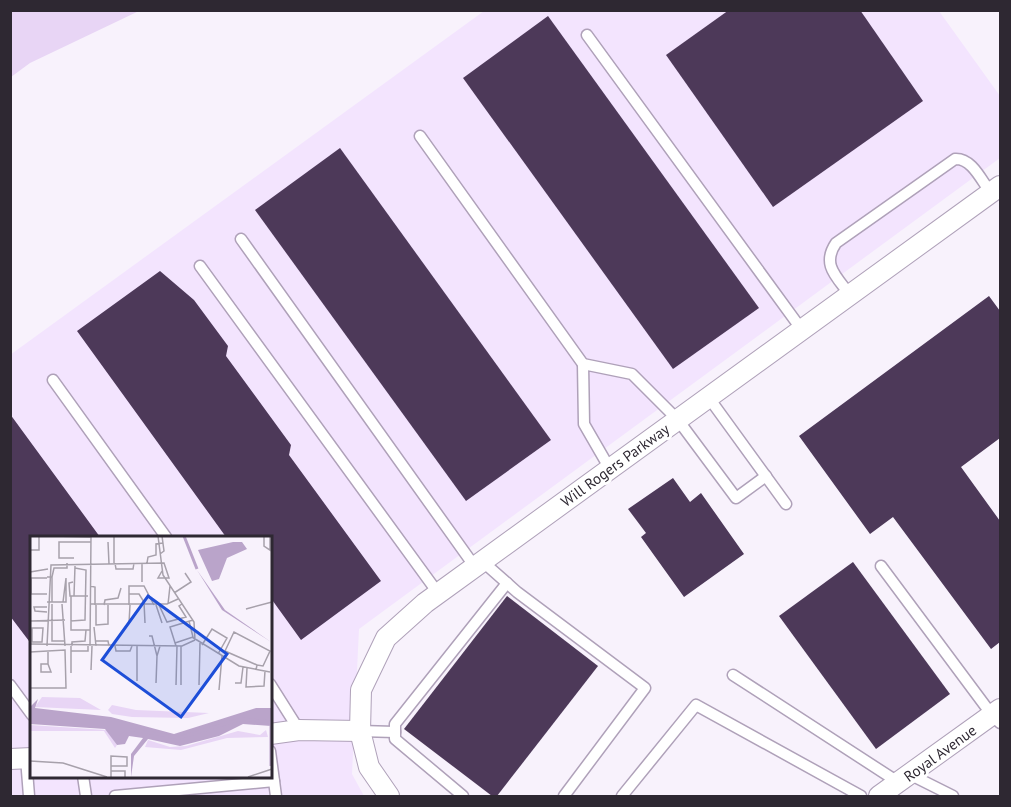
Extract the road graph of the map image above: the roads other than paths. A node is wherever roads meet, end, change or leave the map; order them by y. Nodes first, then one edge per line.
1 (587, 35) dead end
2 (420, 136) dead end
3 (996, 189) edge
4 (240, 239) dead end
5 (200, 266) dead end
6 (850, 295) junction
7 (802, 330) junction
8 (583, 364) junction
9 (53, 380) dead end
10 (709, 398) junction
11 (678, 420) junction
12 (610, 469) junction
13 (766, 476) junction
14 (786, 504) dead end
15 (165, 536) edge
16 (479, 564) junction
17 (881, 566) dead end
18 (507, 583) junction
19 (438, 593) junction
20 (733, 675) dead end
21 (10, 685) edge
22 (272, 687) edge
23 (30, 712) edge
24 (998, 716) edge
25 (299, 730) junction
26 (360, 732) junction
27 (395, 732) junction
28 (272, 734) edge
29 (23, 759) edge
30 (272, 766) edge
31 (83, 777) edge
32 (904, 778) junction
33 (274, 781) junction
34 (29, 796) edge
35 (86, 796) edge
36 (115, 796) edge
37 (276, 796) edge
38 (389, 796) edge
39 (463, 796) edge
40 (564, 796) edge
41 (622, 796) edge
42 (861, 796) edge
43 (880, 796) edge
44 (953, 796) edge

1 - 7 lane
2 - 8 lane
3 - 6 street, Will Rogers Parkway
3 - 6 lane
4 - 16 lane
5 - 19 lane
6 - 7 street, Will Rogers Parkway
7 - 10 street, Will Rogers Parkway
8 - 11 lane
8 - 12 lane
9 - 15 lane
10 - 11 street, Will Rogers Parkway
10 - 13 lane
11 - 12 street, Will Rogers Parkway
11 - 13 lane
12 - 16 street, Will Rogers Parkway
13 - 14 lane
16 - 18 lane
16 - 19 street, Will Rogers Parkway
17 - 24 lane
18 - 27 lane
18 - 40 lane
19 - 26 street, Will Rogers Parkway
20 - 32 lane
21 - 23 lane
22 - 25 lane
24 - 32 street, Royal Avenue
25 - 26 street
25 - 28 street
26 - 27 lane
26 - 38 street, Will Rogers Parkway
27 - 39 lane
29 - 34 lane
30 - 33 lane
31 - 35 lane
32 - 43 street, Royal Avenue
32 - 44 lane
33 - 36 lane
33 - 37 lane
41 - 42 lane

